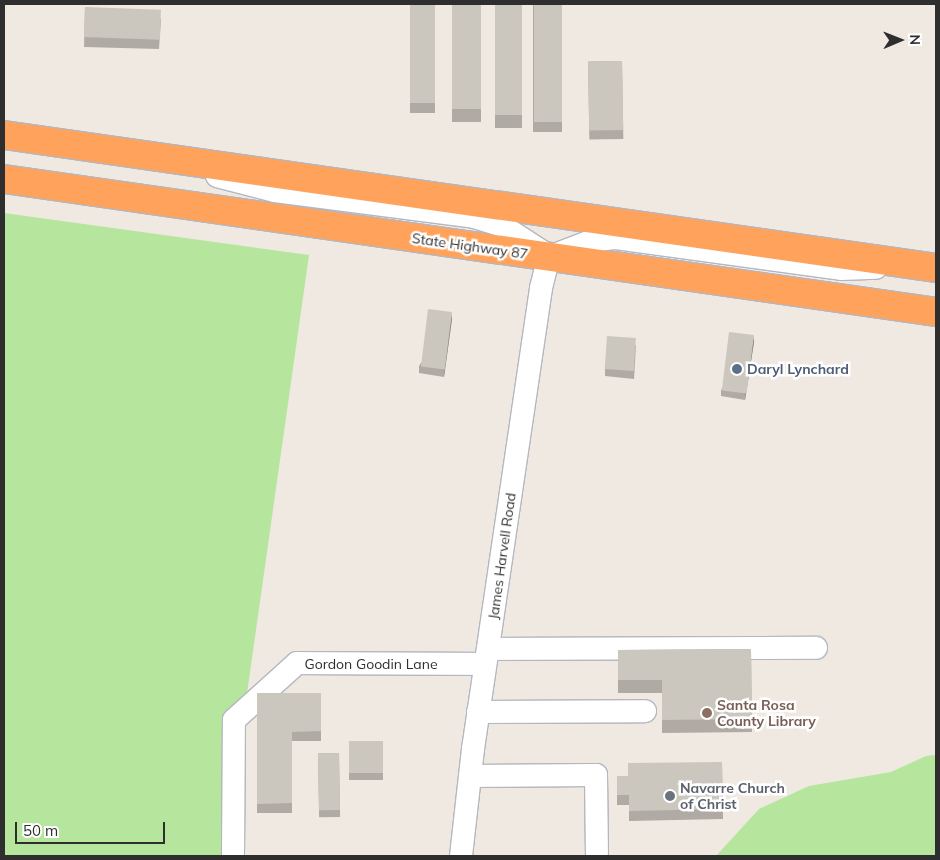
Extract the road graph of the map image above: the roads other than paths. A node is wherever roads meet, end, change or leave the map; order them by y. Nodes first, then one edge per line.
1 (4, 135) edge
2 (120, 152) junction
3 (4, 179) edge
4 (549, 257) junction
5 (935, 268) edge
6 (929, 309) edge
7 (816, 648) dead end
8 (487, 656) junction
9 (645, 711) dead end
10 (478, 712) junction
11 (470, 776) junction
12 (597, 853) dead end
13 (233, 856) edge
14 (461, 856) edge

1 - 2 highway
2 - 4 street
2 - 5 highway
3 - 4 highway, State Highway 87
4 - 5 street
4 - 6 highway, State Highway 87
4 - 8 street, James Harvell Road
7 - 8 street, Gordon Goodin Lane
8 - 10 street, James Harvell Road
8 - 13 street, Gordon Goodin Lane
9 - 10 street
10 - 11 street, James Harvell Road
11 - 12 street
11 - 14 street, James Harvell Road

